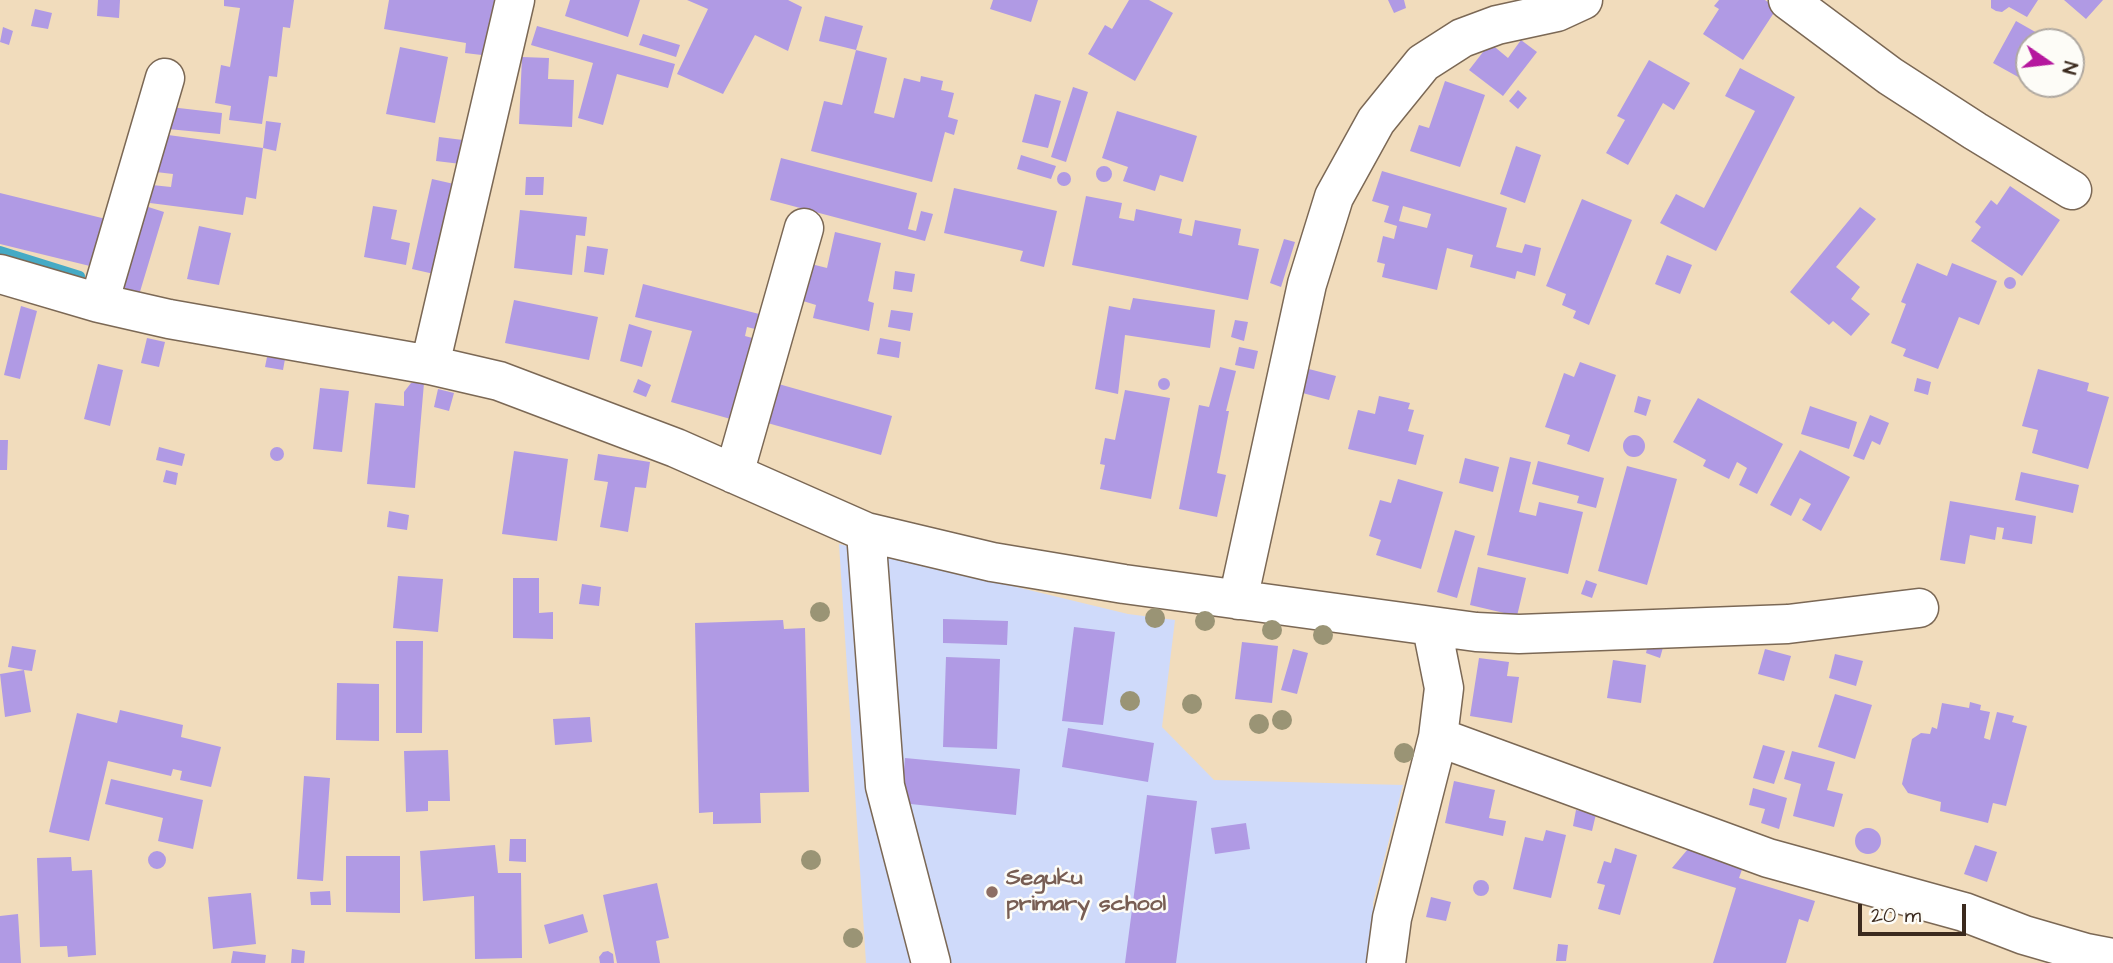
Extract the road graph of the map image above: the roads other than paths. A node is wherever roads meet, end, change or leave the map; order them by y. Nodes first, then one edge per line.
1 (515, 0) edge
2 (1583, 0) edge
3 (1788, 0) edge
4 (165, 78) dead end
5 (2072, 190) dead end
6 (804, 228) dead end
7 (0, 274) edge
8 (99, 303) junction
9 (430, 365) junction
10 (734, 474) junction
11 (866, 531) junction
12 (1238, 600) junction
13 (1919, 608) dead end
14 (1432, 628) junction
15 (1438, 737) junction
16 (2113, 958) edge
17 (931, 963) edge
18 (1386, 963) edge

1 - 9 street
2 - 12 street
3 - 5 street
4 - 8 street
6 - 10 street
7 - 8 street
8 - 9 street
9 - 10 street
10 - 11 street
11 - 12 street
11 - 17 street
12 - 14 street
13 - 14 street
14 - 15 street
15 - 16 street
15 - 18 street

